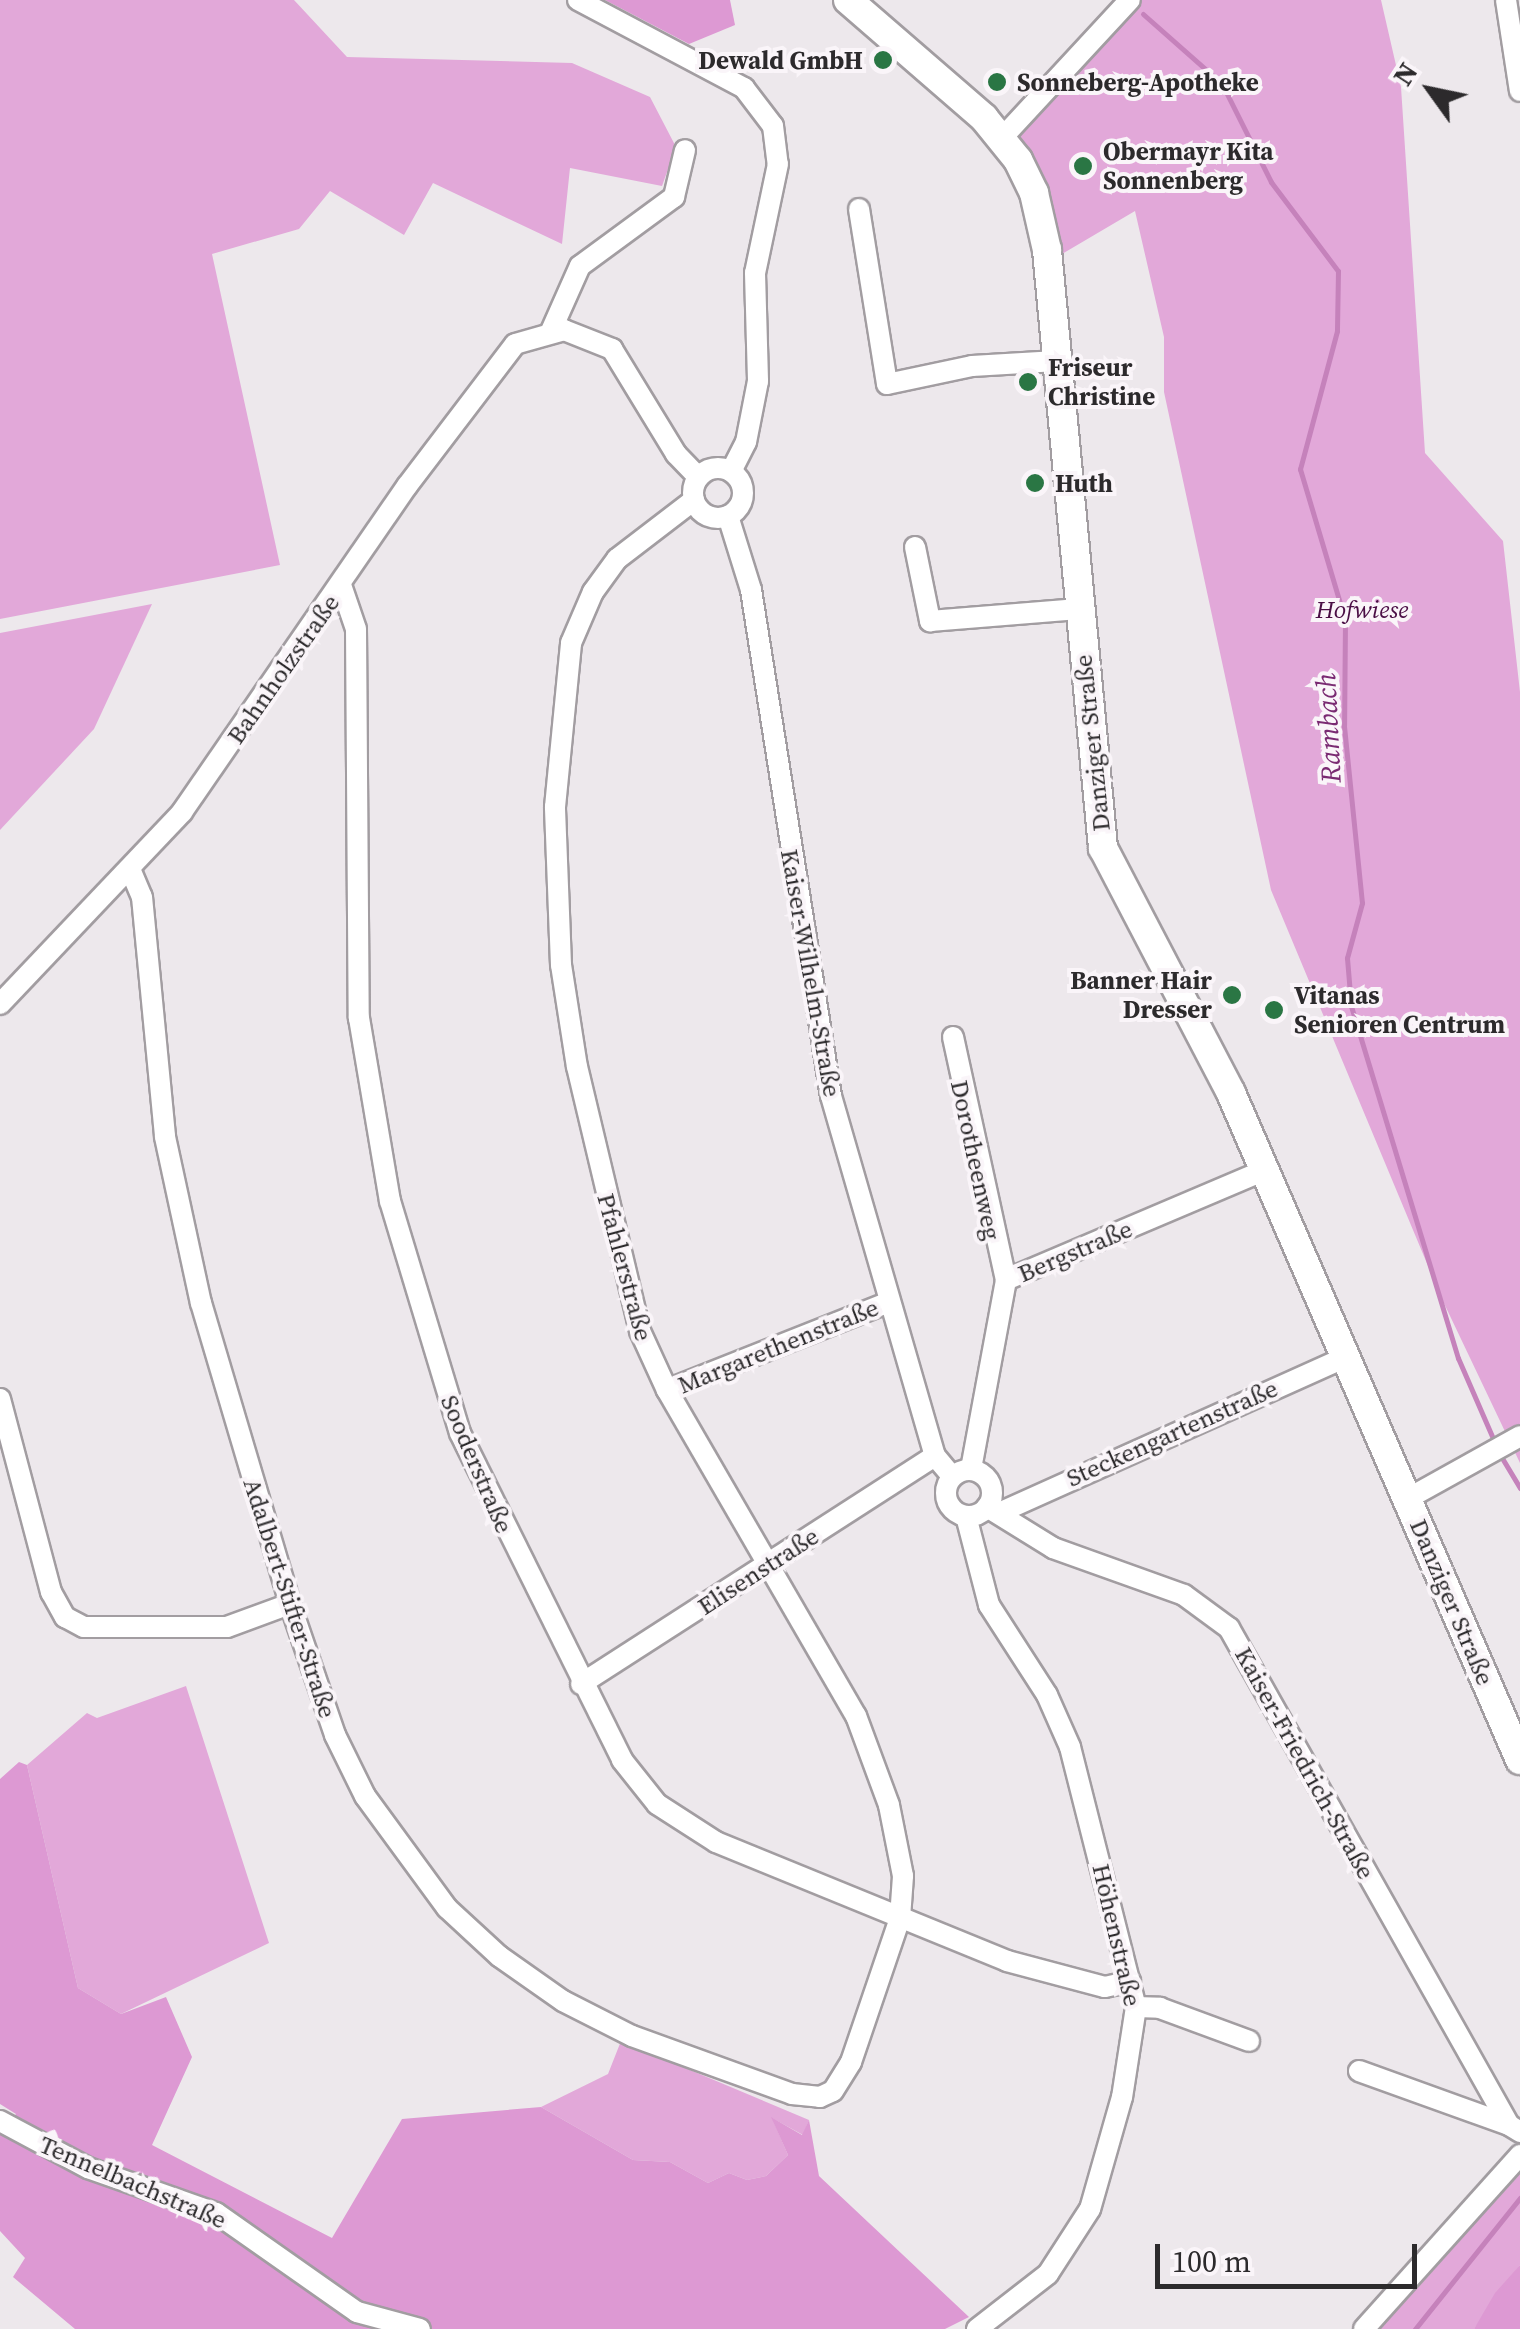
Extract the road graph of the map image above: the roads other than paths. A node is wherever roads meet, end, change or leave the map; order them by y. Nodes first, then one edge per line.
1 (578, 0) edge
2 (1130, 0) edge
3 (1506, 0) edge
4 (863, 5) edge
5 (1520, 92) edge
6 (1002, 138) junction
7 (685, 150) dead end
8 (859, 209) dead end
9 (551, 331) junction
10 (1057, 361) junction
11 (731, 471) junction
12 (698, 478) junction
13 (694, 500) junction
14 (728, 516) junction
15 (915, 547) dead end
16 (342, 585) junction
17 (1079, 609) junction
18 (130, 869) junction
19 (0, 1004) edge
20 (953, 1037) dead end
21 (1265, 1170) junction
22 (1006, 1280) junction
23 (888, 1302) junction
24 (1346, 1357) junction
25 (667, 1390) junction
26 (0, 1398) edge
27 (1514, 1439) edge
28 (935, 1456) junction
29 (962, 1473) junction
30 (1407, 1499) junction
31 (994, 1510) junction
32 (966, 1516) junction
33 (767, 1566) junction
34 (290, 1604) junction
35 (581, 1684) junction
36 (1520, 1760) edge
37 (900, 1918) junction
38 (1130, 1981) junction
39 (1136, 2007) junction
40 (1249, 2042) dead end
41 (1359, 2072) dead end
42 (792, 2094) joint
43 (0, 2122) edge
44 (1515, 2128) edge
45 (1520, 2155) edge
46 (420, 2329) edge
47 (977, 2329) edge
48 (1364, 2329) edge

1 - 11 street
2 - 6 street
3 - 5 street
4 - 6 main road, Danziger Straße
6 - 10 main road, Danziger Straße
7 - 9 street
8 - 10 street
9 - 12 street
9 - 16 street, Bahnholzstraße
10 - 17 main road, Danziger Straße
11 - 12 street
11 - 14 street
12 - 13 street
13 - 14 street
13 - 25 street, Pfahlerstraße
14 - 23 street, Kaiser-Wilhelm-Straße
15 - 17 street
16 - 18 street, Bahnholzstraße
16 - 35 street, Sooderstraße
17 - 21 main road, Danziger Straße
18 - 19 street, Bahnholzstraße
18 - 34 street, Adalbert-Stifter-Straße
20 - 22 street, Dorotheenweg
21 - 22 street, Bergstraße
21 - 24 main road, Danziger Straße
22 - 29 street, Bergstraße
23 - 25 street, Margarethenstraße
23 - 28 street, Kaiser-Wilhelm-Straße
24 - 30 main road, Danziger Straße
24 - 31 street, Steckengartenstraße
25 - 33 street, Pfahlerstraße
26 - 34 street
27 - 30 street, Danziger Straße
28 - 29 street, Kaiser-Wilhelm-Straße
28 - 33 street, Elisenstraße
29 - 31 street
29 - 32 street, Höhenstraße
30 - 36 main road, Danziger Straße
31 - 32 street, Steckengartenstraße
31 - 44 street, Kaiser-Friedrich-Straße
32 - 38 street, Höhenstraße
33 - 35 street, Elisenstraße
33 - 37 street, Pfahlerstraße
34 - 42 street, Adalbert-Stifter-Straße
35 - 37 street, Sooderstraße
37 - 38 street, Sooderstraße
37 - 42 street, Pfahlerstraße
38 - 39 street, Höhenstraße
39 - 40 street
39 - 47 street, Höhenstraße
41 - 44 street
43 - 46 street, Tennelbachstraße
45 - 48 street

